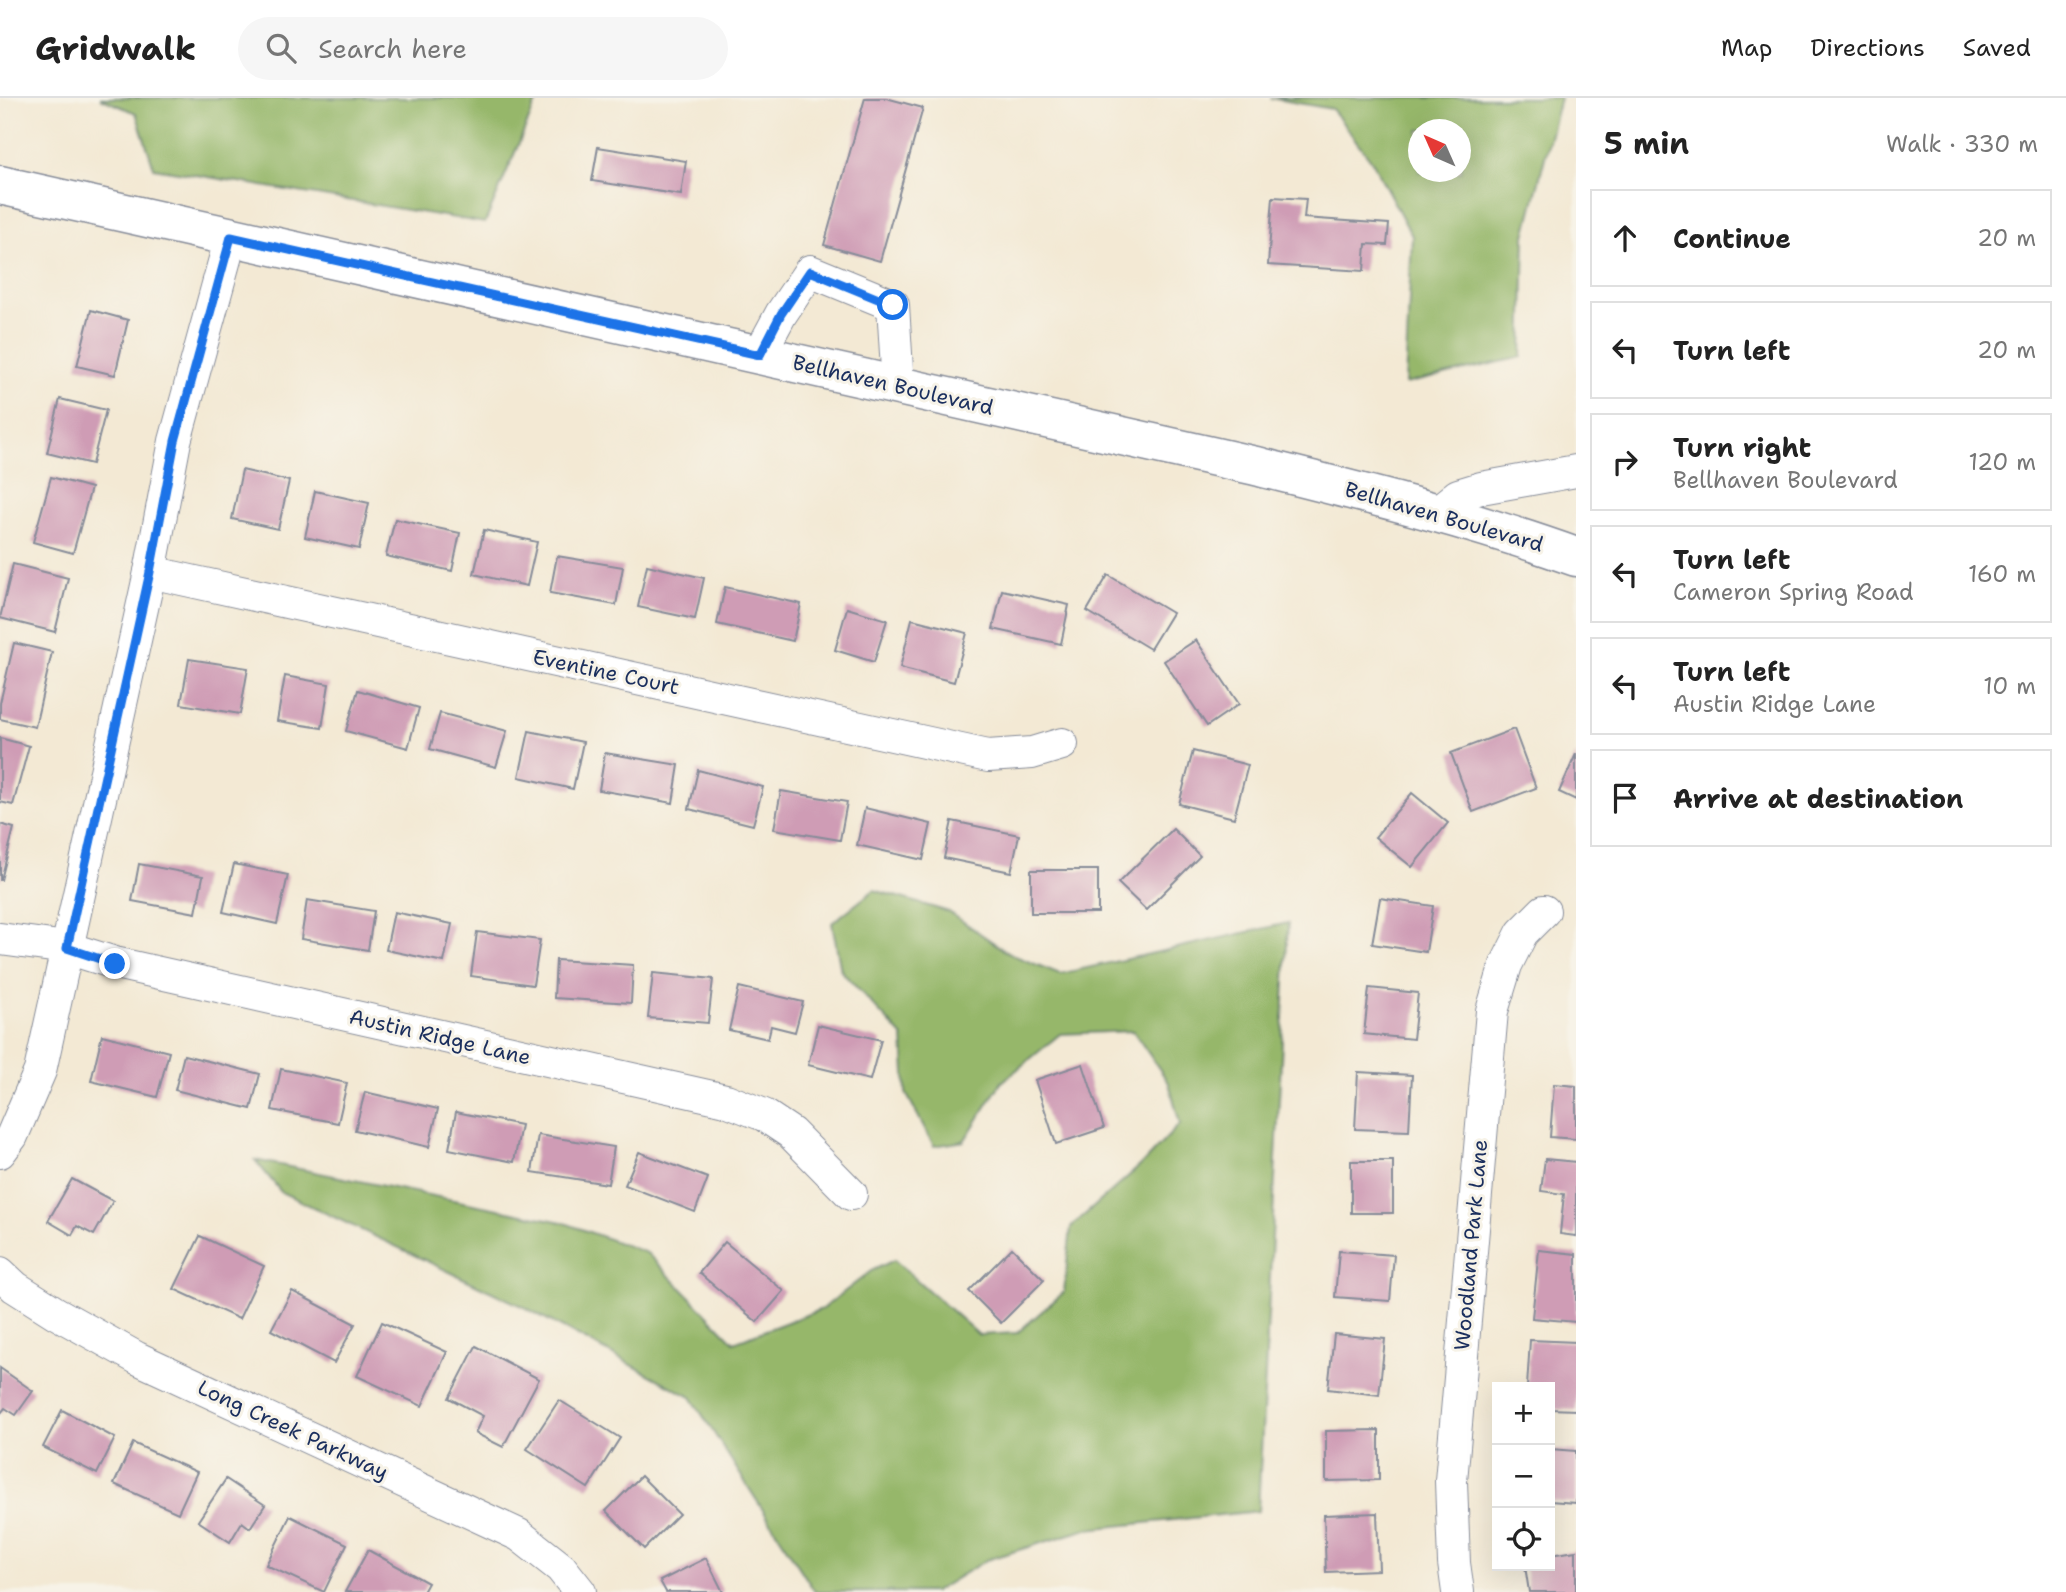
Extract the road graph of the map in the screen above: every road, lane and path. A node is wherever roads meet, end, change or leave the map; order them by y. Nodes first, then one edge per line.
1 (0, 185) edge
2 (231, 237) junction
3 (760, 355) junction
4 (898, 386) junction
5 (1576, 471) edge
6 (1437, 512) junction
7 (1576, 557) edge
8 (150, 572) junction
9 (1062, 744) dead end
10 (1544, 911) dead end
11 (0, 939) edge
12 (67, 948) junction
13 (0, 1152) edge
14 (851, 1194) dead end
15 (0, 1273) edge
16 (580, 1592) edge
17 (1458, 1592) edge

1 - 2 main road, Bellhaven Boulevard
2 - 3 main road, Bellhaven Boulevard
2 - 8 street
3 - 4 main road, Bellhaven Boulevard
3 - 4 street
4 - 6 main road, Bellhaven Boulevard
5 - 6 street
6 - 7 main road, Bellhaven Boulevard
8 - 9 street, Eventine Court
8 - 12 street
10 - 17 street, Woodland Park Lane
11 - 12 street, Austin Ridge Lane
12 - 13 street
12 - 14 street, Austin Ridge Lane
15 - 16 street, Long Creek Parkway

